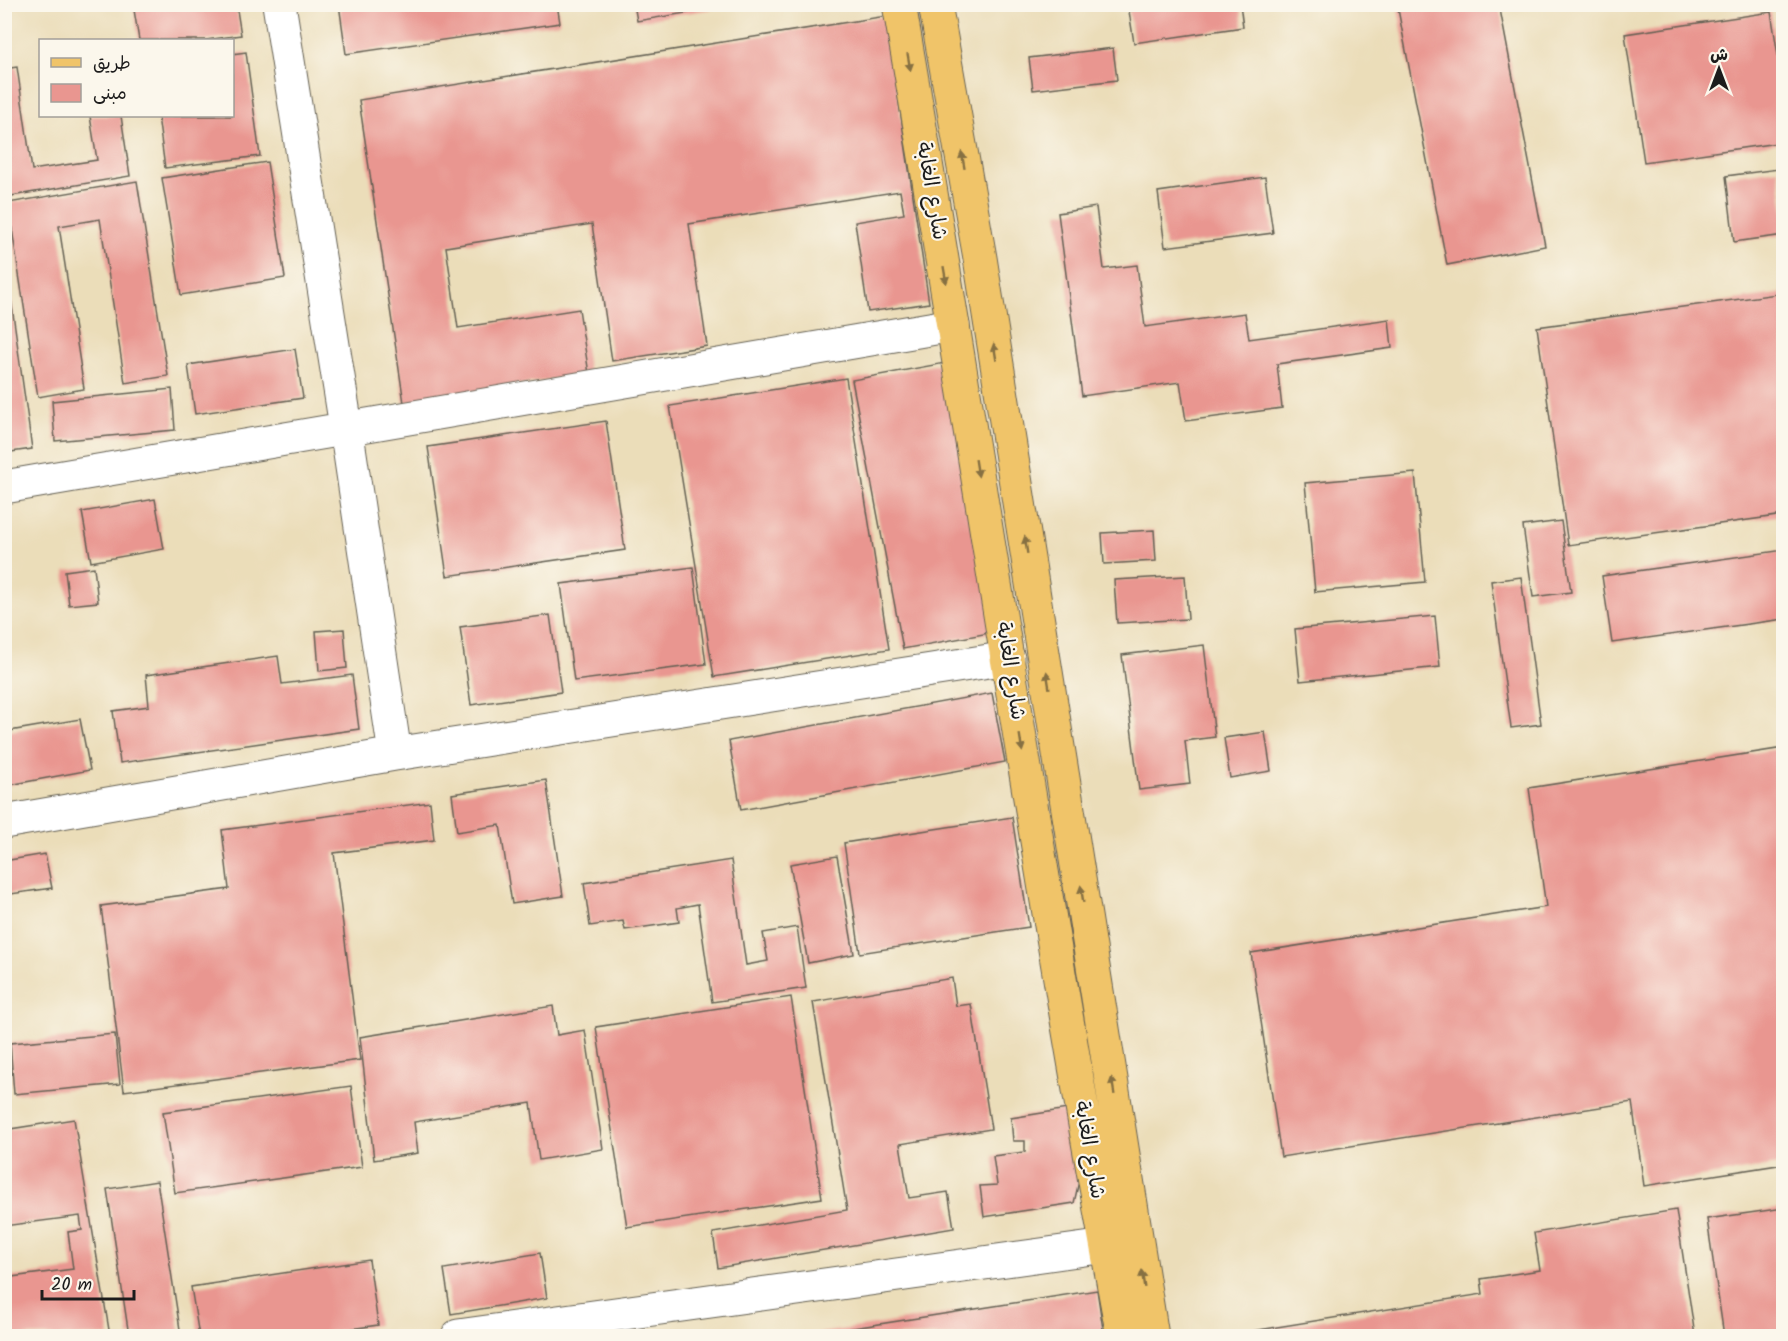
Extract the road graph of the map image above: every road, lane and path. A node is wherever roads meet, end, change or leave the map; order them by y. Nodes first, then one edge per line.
1 (279, 4) edge
2 (899, 4) edge
3 (935, 4) edge
4 (953, 325) junction
5 (346, 427) junction
6 (4, 487) edge
7 (1008, 658) junction
8 (395, 754) junction
9 (4, 822) edge
10 (1106, 1246) junction
11 (458, 1336) edge
12 (1123, 1336) edge
13 (1152, 1336) edge

1 - 5 lane
2 -> 4 main road, شارع الغابة
13 -> 3 main road, شارع الغابة
4 - 5 lane
4 -> 7 main road, شارع الغابة
5 - 6 lane
5 - 8 lane
7 - 8 lane
7 -> 10 main road, شارع الغابة
8 - 9 lane
10 - 11 lane
10 - 12 main road, شارع الغابة

